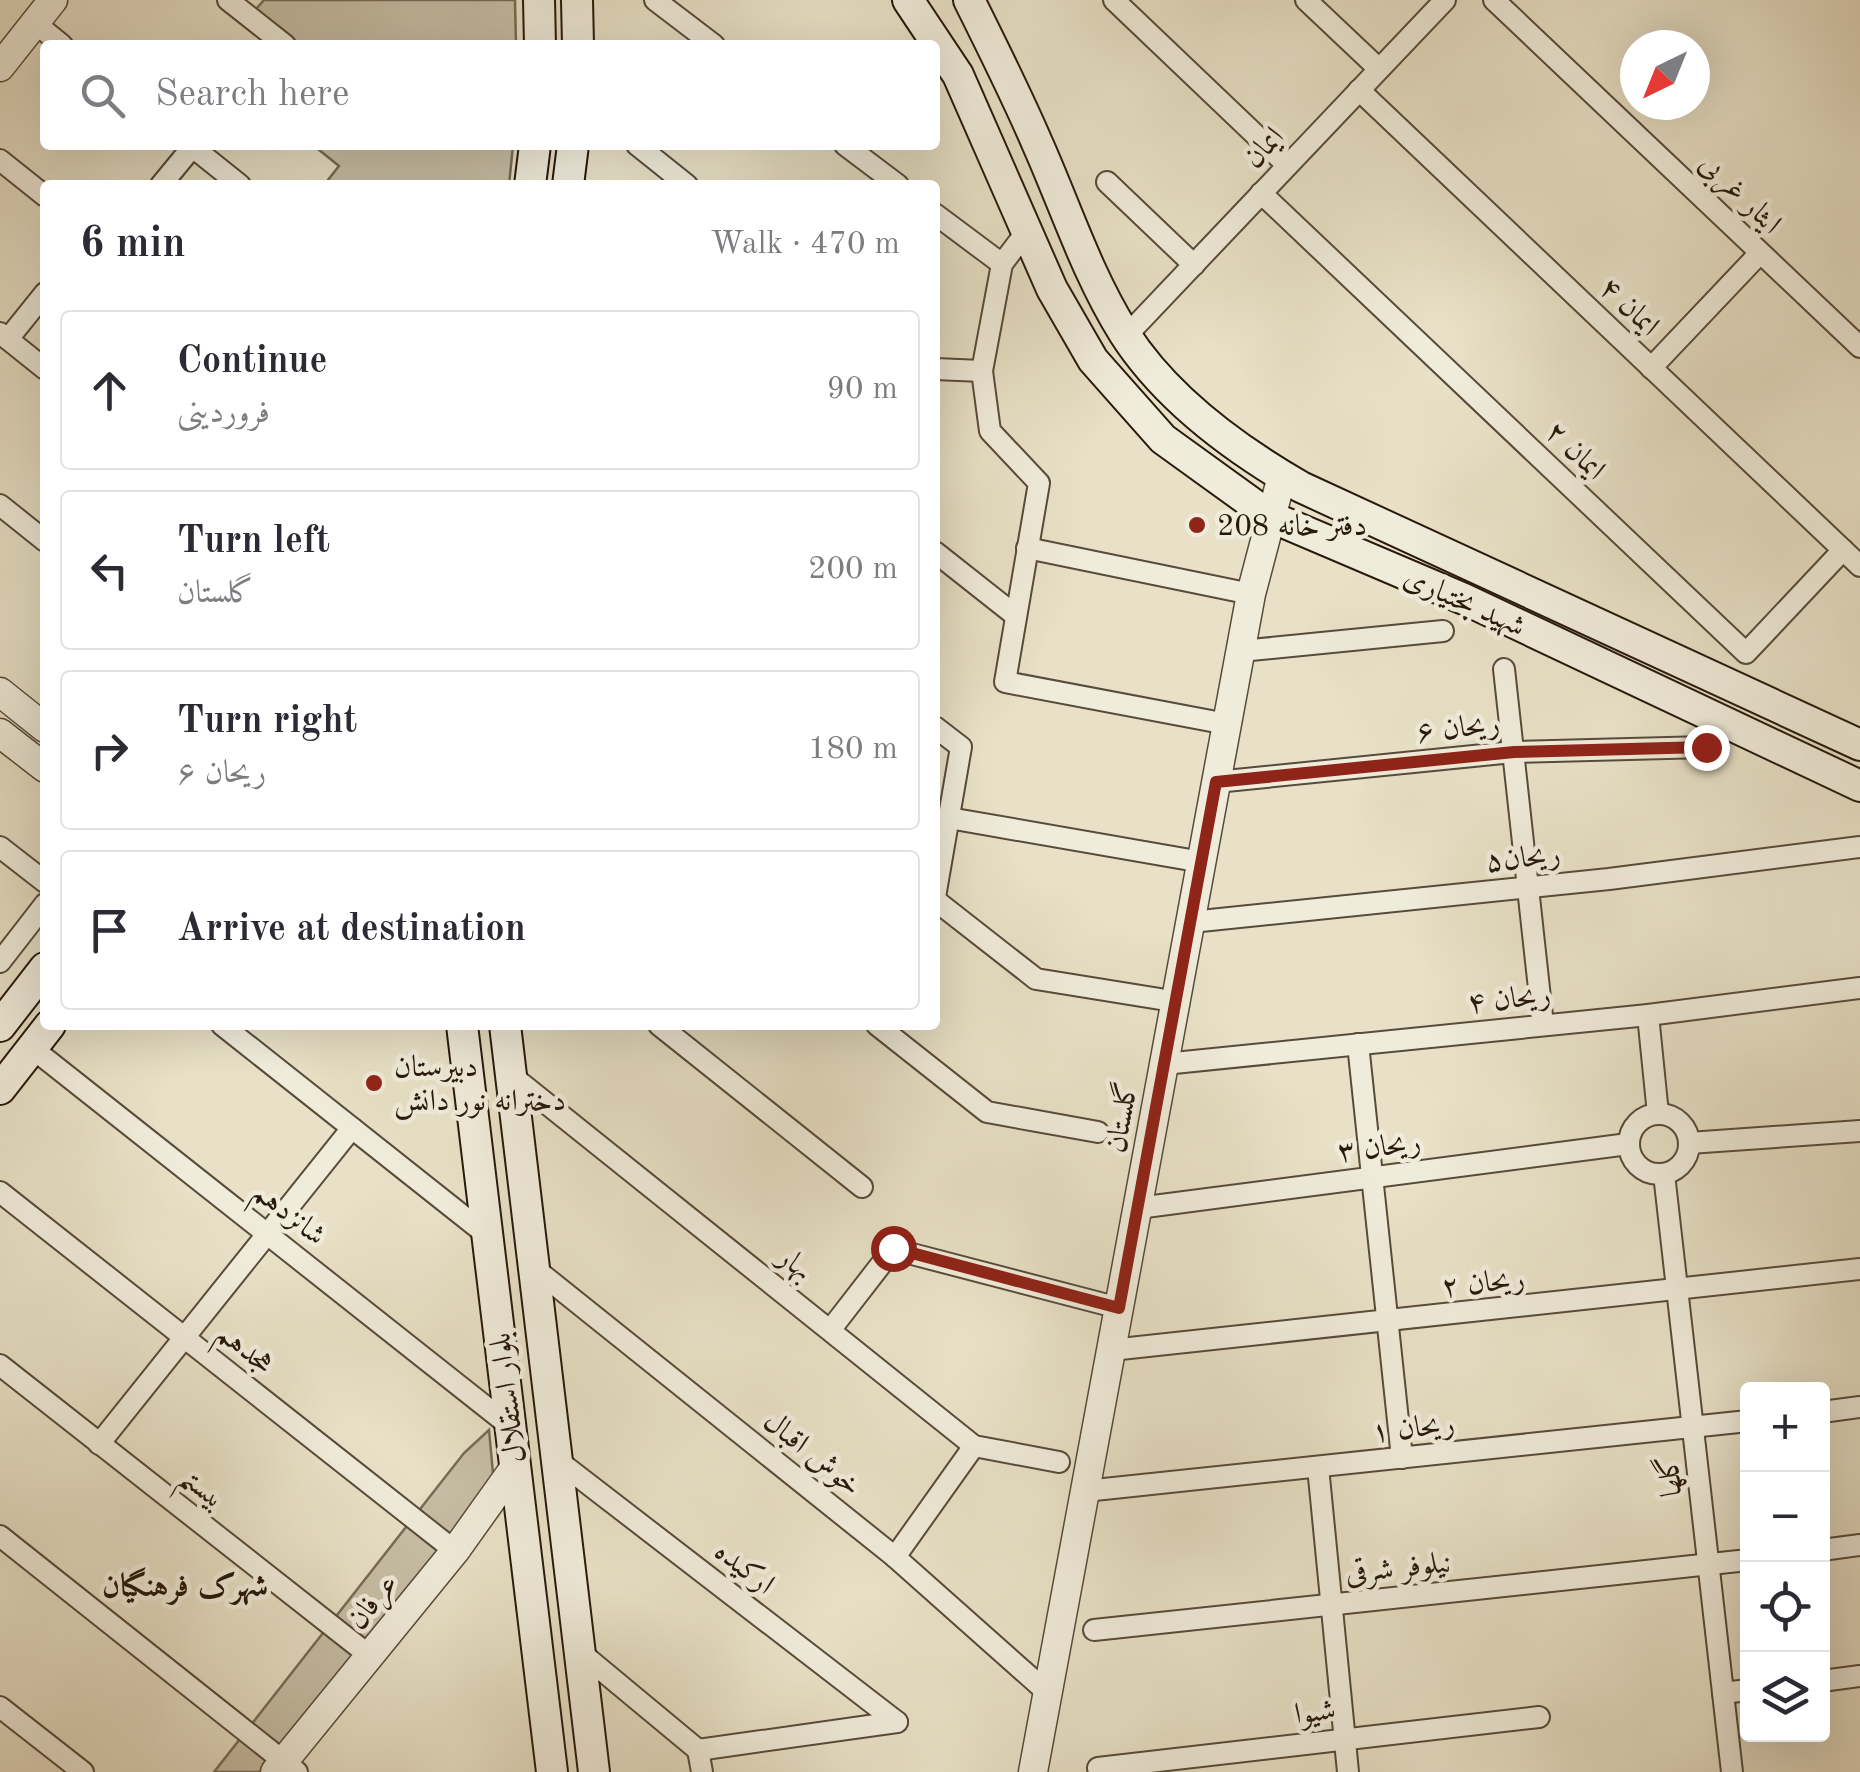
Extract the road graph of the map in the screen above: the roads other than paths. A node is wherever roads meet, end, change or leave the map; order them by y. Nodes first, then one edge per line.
1 (53, 0) edge
2 (228, 0) edge
3 (539, 0) edge
4 (577, 0) edge
5 (655, 0) edge
6 (908, 0) edge
7 (969, 0) edge
8 (1114, 0) edge
9 (1306, 0) edge
10 (1445, 0) edge
11 (1494, 0) edge
12 (35, 23) junction
13 (56, 40) edge
14 (275, 40) edge
15 (540, 40) edge
16 (578, 40) edge
17 (707, 40) edge
18 (935, 40) edge
19 (940, 48) edge
20 (0, 67) edge
21 (1379, 69) junction
22 (1359, 90) junction
23 (189, 150) edge
24 (197, 150) edge
25 (534, 150) edge
26 (572, 150) edge
27 (643, 150) edge
28 (852, 150) edge
29 (0, 160) edge
30 (1288, 165) junction
31 (165, 180) edge
32 (234, 180) edge
33 (531, 180) edge
34 (569, 180) edge
35 (680, 180) edge
36 (891, 180) edge
37 (1107, 182) dead end
38 (40, 192) edge
39 (1261, 193) junction
40 (940, 218) edge
41 (1027, 230) junction
42 (1760, 253) junction
43 (1002, 264) junction
44 (1194, 264) junction
45 (40, 298) edge
46 (4, 336) edge
47 (1126, 336) junction
48 (1860, 347) edge
49 (40, 364) edge
50 (1651, 368) junction
51 (940, 369) edge
52 (982, 372) junction
53 (1282, 476) junction
54 (0, 505) edge
55 (1272, 517) junction
56 (40, 537) edge
57 (1028, 548) junction
58 (1844, 550) junction
59 (940, 556) edge
60 (1860, 566) edge
61 (1251, 594) junction
62 (1016, 616) junction
63 (1443, 631) dead end
64 (1241, 651) junction
65 (1504, 669) dead end
66 (0, 692) edge
67 (40, 724) edge
68 (1227, 724) junction
69 (940, 730) edge
70 (0, 733) edge
71 (1860, 745) edge
72 (1706, 747) dead end
73 (1514, 752) junction
74 (40, 764) edge
75 (1216, 782) junction
76 (1860, 786) edge
77 (949, 818) junction
78 (0, 847) edge
79 (1860, 848) edge
80 (1202, 862) junction
81 (940, 870) edge
82 (40, 878) edge
83 (1528, 887) junction
84 (940, 903) edge
85 (40, 910) edge
86 (1190, 922) junction
87 (0, 962) edge
88 (40, 974) edge
89 (1860, 988) edge
90 (1160, 999) dead end
91 (1648, 1014) junction
92 (1, 1022) edge
93 (1543, 1025) junction
94 (228, 1030) edge
95 (463, 1030) edge
96 (506, 1030) edge
97 (665, 1030) edge
98 (883, 1030) edge
99 (41, 1036) edge
100 (1358, 1044) junction
101 (1164, 1064) junction
102 (511, 1075) junction
103 (0, 1089) edge
104 (1658, 1114) junction
105 (352, 1128) junction
106 (1860, 1130) edge
107 (1098, 1132) dead end
108 (1689, 1143) junction
109 (1628, 1144) junction
110 (1664, 1174) junction
111 (1372, 1178) junction
112 (862, 1186) dead end
113 (0, 1192) edge
114 (1138, 1208) junction
115 (267, 1234) junction
116 (487, 1234) junction
117 (534, 1268) junction
118 (1860, 1269) edge
119 (1679, 1292) junction
120 (1119, 1308) junction
121 (1388, 1322) junction
122 (831, 1329) junction
123 (184, 1338) junction
124 (1112, 1350) junction
125 (0, 1365) edge
126 (1860, 1407) edge
127 (1830, 1411) edge
128 (1740, 1423) edge
129 (510, 1426) junction
130 (1694, 1428) junction
131 (99, 1444) junction
132 (974, 1446) junction
133 (1402, 1458) junction
134 (557, 1460) junction
135 (1058, 1462) dead end
136 (515, 1467) junction
137 (1318, 1467) junction
138 (1086, 1491) junction
139 (0, 1536) edge
140 (1860, 1544) edge
141 (1830, 1549) edge
142 (454, 1551) junction
143 (895, 1557) junction
144 (1740, 1561) edge
145 (1709, 1565) junction
146 (1332, 1604) junction
147 (1094, 1630) dead end
148 (580, 1652) junction
149 (370, 1656) junction
150 (1860, 1676) edge
151 (1830, 1680) edge
152 (1740, 1691) edge
153 (1048, 1693) junction
154 (1723, 1693) junction
155 (0, 1707) edge
156 (1539, 1717) dead end
157 (1345, 1738) junction
158 (698, 1750) junction
159 (286, 1768) edge
160 (1098, 1768) dead end
161 (82, 1772) edge
162 (552, 1772) edge
163 (594, 1772) edge
164 (702, 1772) edge
165 (1033, 1772) edge
166 (1348, 1772) edge
167 (1732, 1772) edge

1 - 12 street
2 - 14 street
3 - 15 main road
4 - 16 main road
5 - 17 street
6 - 18 main road, شهید بختیاری
7 - 47 main road, شهید بختیاری
8 - 30 street
9 - 21 street
10 - 21 street, ایمان
11 - 42 street, ایثار غربی
12 - 13 street
12 - 20 street
19 - 41 main road, شهید بختیاری
21 - 22 street, ایمان
22 - 30 street, ایمان
22 - 50 street, ایمان ۴
23 - 31 street
24 - 32 street
25 - 33 main road
26 - 34 main road
27 - 35 street
28 - 36 street
29 - 38 street
30 - 39 street, ایمان
37 - 44 street
39 - 44 street, ایمان
39 - 58 street, ایمان ۲
40 - 43 street
41 - 43 street
41 - 55 main road, شهید بختیاری
42 - 48 street, ایثار غربی
42 - 50 street
43 - 52 street
44 - 47 street, ایمان
45 - 46 street
46 - 49 street
47 - 53 main road, شهید بختیاری
50 - 58 street, ایمان ۴
51 - 52 street
52 - 57 street
53 - 55 street, گلستان
53 - 71 main road, شهید بختیاری
54 - 56 street
55 - 61 street, گلستان
55 - 76 main road, شهید بختیاری
57 - 61 street
57 - 62 street
58 - 60 street, ایمان ۴
59 - 62 street
61 - 64 street, گلستان
62 - 68 street
63 - 64 street
64 - 68 street, گلستان
65 - 73 street
66 - 67 street
68 - 75 street, گلستان
69 - 77 street
70 - 74 street
72 - 73 street, ریحان ۶
73 - 75 street, ریحان ۶
73 - 83 street
75 - 80 street, گلستان
77 - 80 street
77 - 81 street
78 - 82 street
79 - 83 street, ریحان۵
80 - 86 street, گلستان
83 - 86 street, ریحان۵
83 - 93 street
84 - 90 street
85 - 87 street
86 - 101 street, گلستان
88 - 92 main road
89 - 91 street, ریحان ۴
91 - 93 street, ریحان ۴
91 - 104 street
93 - 100 street, ریحان ۴
94 - 105 street
95 - 116 main road, بلوار استقلال
96 - 102 main road, بلوار استقلال
97 - 112 street
98 - 107 street
99 - 103 main road
99 - 115 street, شانزدهم
100 - 101 street, ریحان ۴
100 - 111 street
101 - 114 street, گلستان
102 - 117 main road, بلوار استقلال
102 - 122 street, بهار
104 - 108 street
104 - 109 street
105 - 115 street
105 - 116 street
106 - 108 street
108 - 110 street
109 - 110 street
109 - 111 street, ریحان ۳
110 - 119 street, گلها
111 - 114 street, ریحان ۳
111 - 121 street
113 - 123 street, هجدهم
114 - 120 street, گلستان
115 - 123 street
115 - 129 street, شانزدهم
116 - 129 main road, بلوار استقلال
117 - 134 main road, بلوار استقلال
117 - 143 street, خوش اقبال
118 - 119 street, ریحان ۲
119 - 121 street, ریحان ۲
119 - 130 street, گلها
120 - 122 street
120 - 124 street, گلستان
121 - 124 street, ریحان ۲
121 - 133 street
122 - 132 street, بهار
123 - 131 street
123 - 142 street, هجدهم
124 - 138 street, گلستان
125 - 131 street, بیستم
126 - 127 street
128 - 130 street, ریحان ۱
129 - 136 main road, بلوار استقلال
130 - 133 street, ریحان ۱
130 - 145 street, گلها
131 - 149 street, بیستم
132 - 135 street, بهار
132 - 143 street
133 - 137 street, ریحان ۱
134 - 136 main road
134 - 148 main road, بلوار استقلال
134 - 158 street, ارکیده
136 - 142 street, عرفان
136 - 162 main road, بلوار استقلال
137 - 138 street, ریحان ۱
137 - 146 street
138 - 153 street, گلستان
139 - 159 street
140 - 141 street
142 - 149 street, عرفان
143 - 153 street, خوش اقبال
144 - 145 street, نیلوفر شرقی
145 - 146 street, نیلوفر شرقی
145 - 154 street, گلها
146 - 147 street, نیلوفر شرقی
146 - 157 street
148 - 158 street
148 - 163 main road, بلوار استقلال
149 - 159 street, عرفان
150 - 151 street
152 - 154 street
153 - 165 street, گلستان
154 - 167 street, گلها
155 - 161 street
156 - 157 street, شیوا
157 - 160 street, شیوا
157 - 166 street
158 - 164 street

